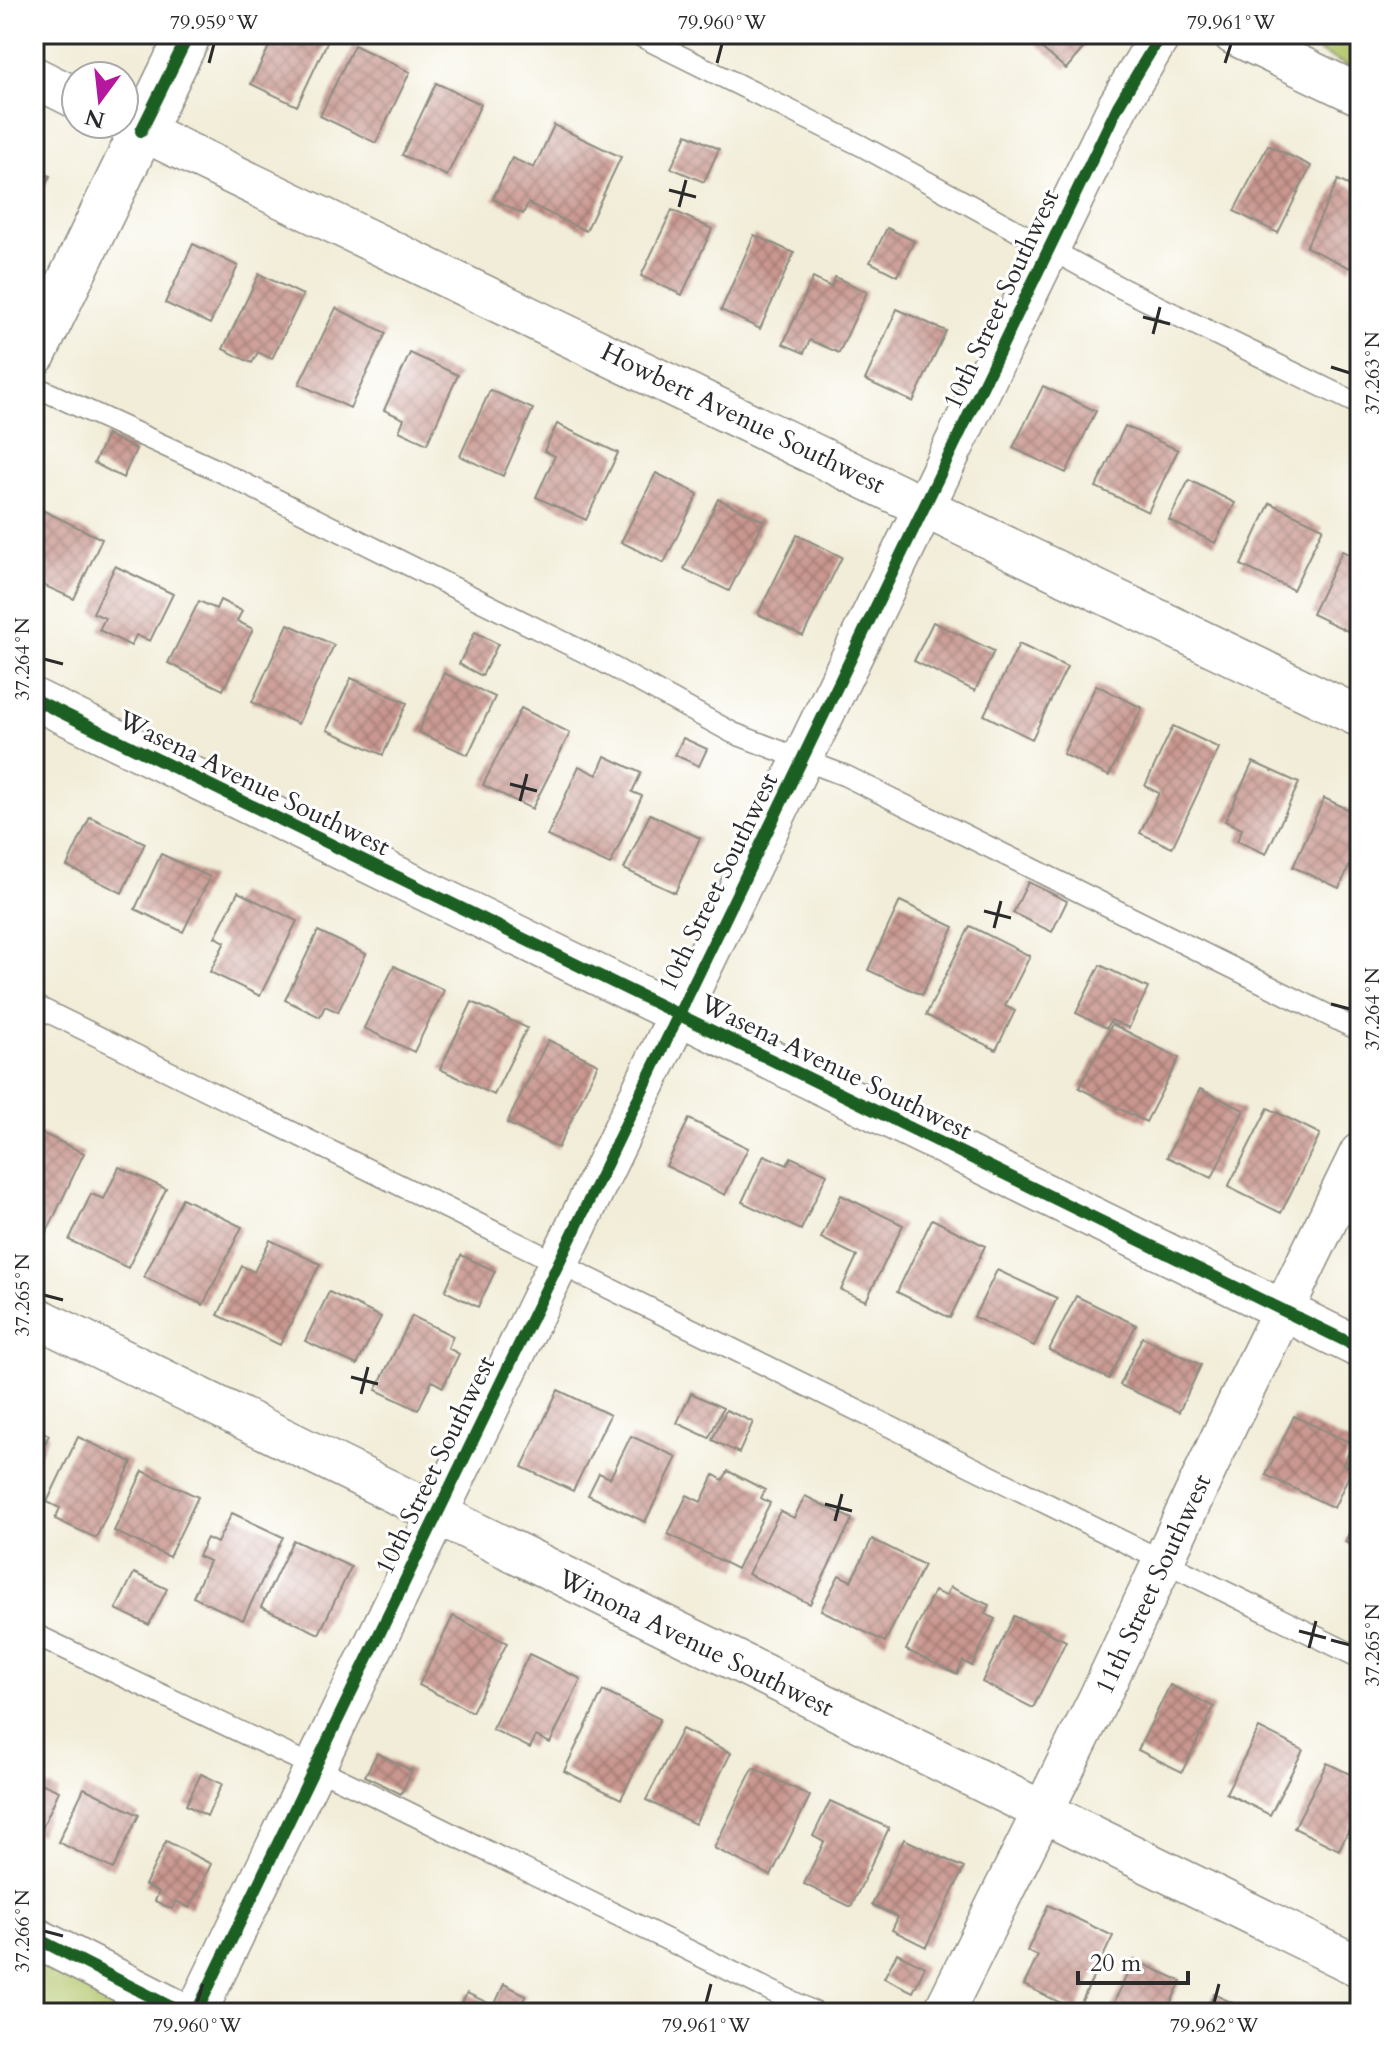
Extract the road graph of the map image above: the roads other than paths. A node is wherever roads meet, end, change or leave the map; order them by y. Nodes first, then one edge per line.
1 (189, 34) edge
2 (636, 34) edge
3 (1161, 34) edge
4 (1233, 34) edge
5 (34, 77) edge
6 (60, 90) edge
7 (1360, 95) edge
8 (140, 114) edge
9 (140, 129) edge
10 (127, 140) edge
11 (1049, 248) junction
12 (34, 354) edge
13 (34, 386) edge
14 (1360, 405) edge
15 (927, 506) junction
16 (34, 699) edge
17 (1360, 717) edge
18 (801, 760) junction
19 (34, 1005) edge
20 (679, 1015) junction
21 (1360, 1031) edge
22 (1360, 1153) edge
23 (560, 1264) junction
24 (1282, 1310) junction
25 (34, 1316) edge
26 (1360, 1348) edge
27 (435, 1515) junction
28 (1164, 1561) junction
29 (34, 1634) edge
30 (1360, 1658) edge
31 (314, 1767) junction
32 (1041, 1811) junction
33 (34, 1937) edge
34 (1360, 1967) edge
35 (183, 2013) edge
36 (196, 2013) edge
37 (816, 2013) edge
38 (943, 2013) edge

1 - 8 main road
2 - 11 lane
3 - 11 street, 10th Street Southwest
4 - 7 street
5 - 6 street
9 - 15 street, Howbert Avenue Southwest
10 - 12 main road
11 - 14 lane
11 - 15 street, 10th Street Southwest
13 - 18 lane
15 - 17 street, Howbert Avenue Southwest
15 - 18 street, 10th Street Southwest
16 - 20 street, Wasena Avenue Southwest
18 - 20 street, 10th Street Southwest
18 - 21 lane
19 - 23 lane
20 - 23 street, 10th Street Southwest
20 - 24 street, Wasena Avenue Southwest
22 - 24 street, 11th Street Southwest
23 - 27 street, 10th Street Southwest
23 - 28 lane
24 - 26 street, Wasena Avenue Southwest
24 - 28 street, 11th Street Southwest
25 - 27 street, Winona Avenue Southwest
27 - 31 street, 10th Street Southwest
27 - 32 street, Winona Avenue Southwest
28 - 30 lane
28 - 32 street, 11th Street Southwest
29 - 31 lane
31 - 36 street, 10th Street Southwest
31 - 37 lane
32 - 34 street, Winona Avenue Southwest
32 - 38 street, 11th Street Southwest
33 - 35 street

